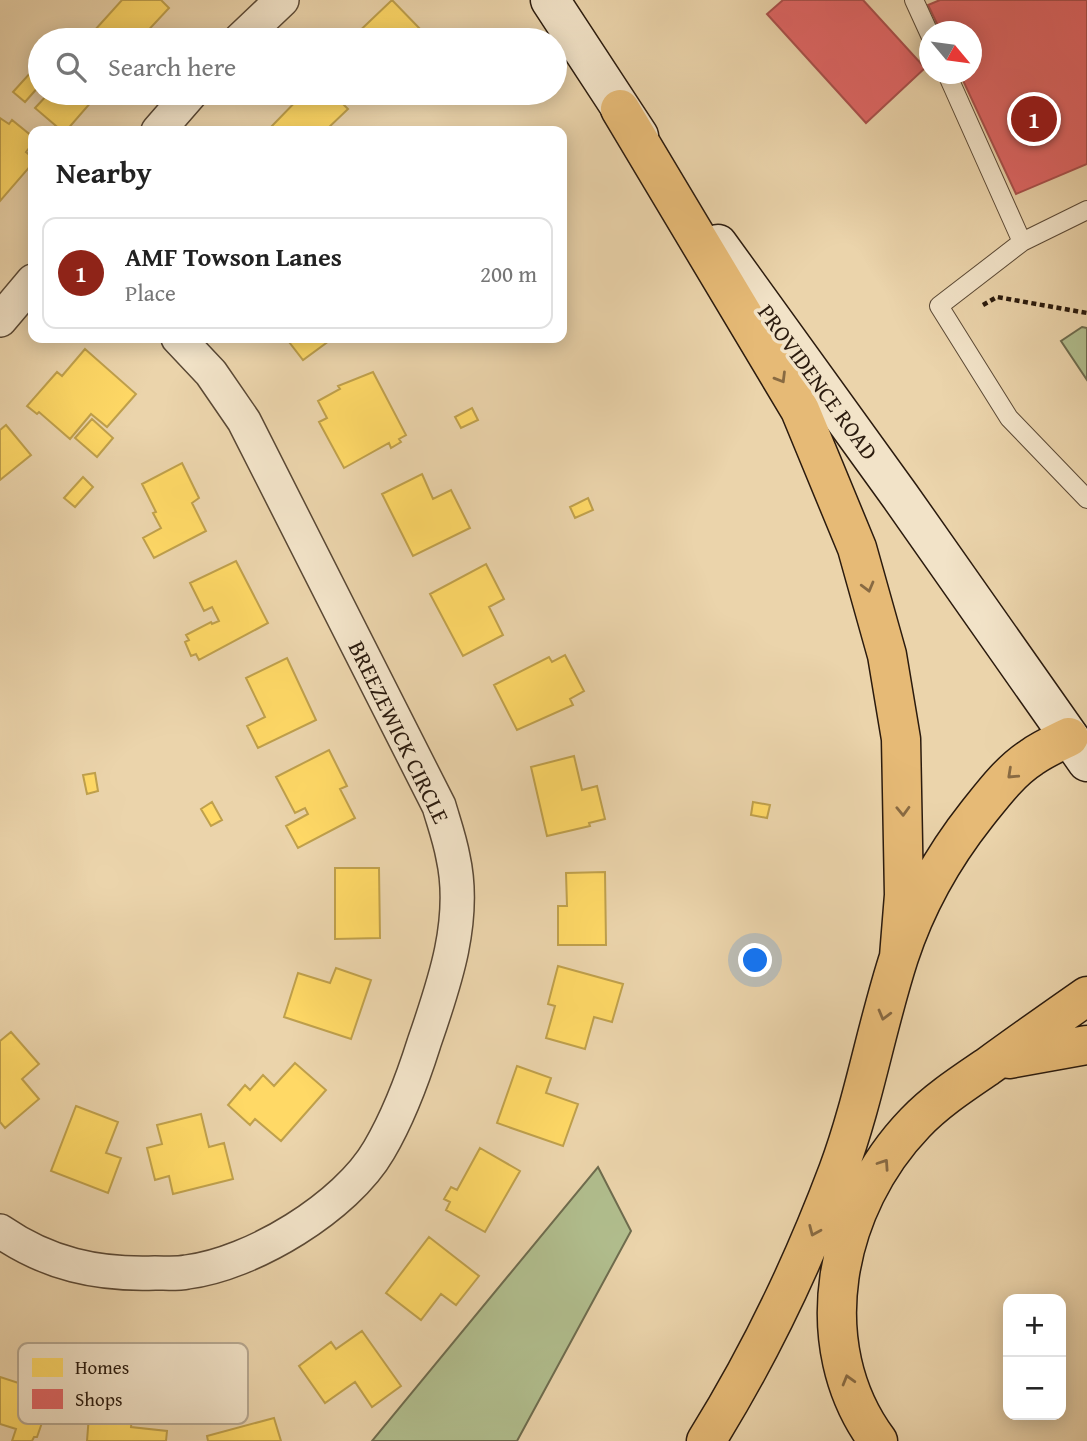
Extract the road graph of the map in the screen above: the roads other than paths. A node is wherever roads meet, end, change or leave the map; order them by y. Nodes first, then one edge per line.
1 (282, 0) edge
2 (550, 0) edge
3 (914, 0) edge
4 (923, 21) edge
5 (253, 28) edge
6 (951, 84) edge
7 (181, 105) edge
8 (620, 109) junction
9 (162, 126) edge
10 (1087, 210) edge
11 (1022, 242) junction
12 (28, 287) edge
13 (0, 320) edge
14 (183, 343) edge
15 (1087, 499) edge
16 (1078, 749) edge
17 (899, 957) junction
18 (1087, 996) edge
19 (1087, 1045) edge
20 (993, 1062) junction
21 (0, 1231) edge
22 (706, 1441) edge
23 (878, 1441) edge

1 - 5 street
2 - 8 street, PROVIDENCE ROAD
3 - 4 lane
6 - 11 lane
7 - 9 street
8 - 16 street, PROVIDENCE ROAD
8 -> 17 highway
10 - 11 lane
11 - 15 lane
12 - 13 street
14 - 21 street, BREEZEWICK CIRCLE
16 -> 17 highway
17 -> 22 highway
18 - 20 highway
19 - 20 highway
23 -> 20 highway

